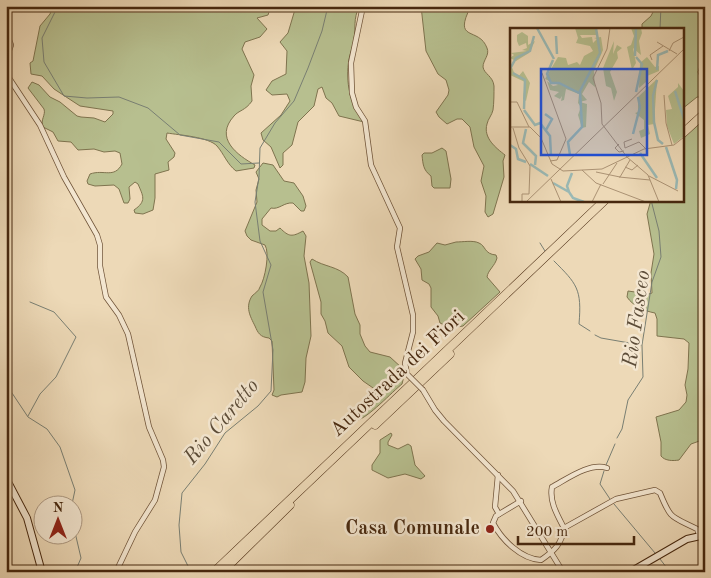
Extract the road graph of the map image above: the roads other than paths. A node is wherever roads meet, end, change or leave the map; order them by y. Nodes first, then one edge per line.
1 (363, 6) edge
2 (6, 32) edge
3 (6, 59) edge
4 (6, 70) edge
5 (705, 106) edge
6 (705, 112) edge
7 (684, 125) edge
8 (684, 132) edge
9 (604, 201) edge
10 (612, 201) edge
11 (607, 468) dead end
12 (498, 475) junction
13 (6, 478) edge
14 (521, 502) junction
15 (499, 514) junction
16 (564, 528) junction
17 (702, 535) edge
18 (551, 552) junction
19 (42, 572) edge
20 (116, 572) edge
21 (214, 572) edge
22 (222, 572) edge
23 (563, 572) edge
24 (630, 572) edge

1 - 12 street, bridge
2 - 3 street
4 - 20 street
5 - 7 highway
6 - 8 highway
9 - 21 highway, Autostrada dei Fiori
10 - 22 highway, Autostrada dei Fiori
11 - 16 street
12 - 14 street
12 - 15 street
13 - 19 main road
14 - 15 street
14 - 18 street
15 - 18 street
16 - 17 street
16 - 18 street
17 - 24 main road
18 - 23 street

